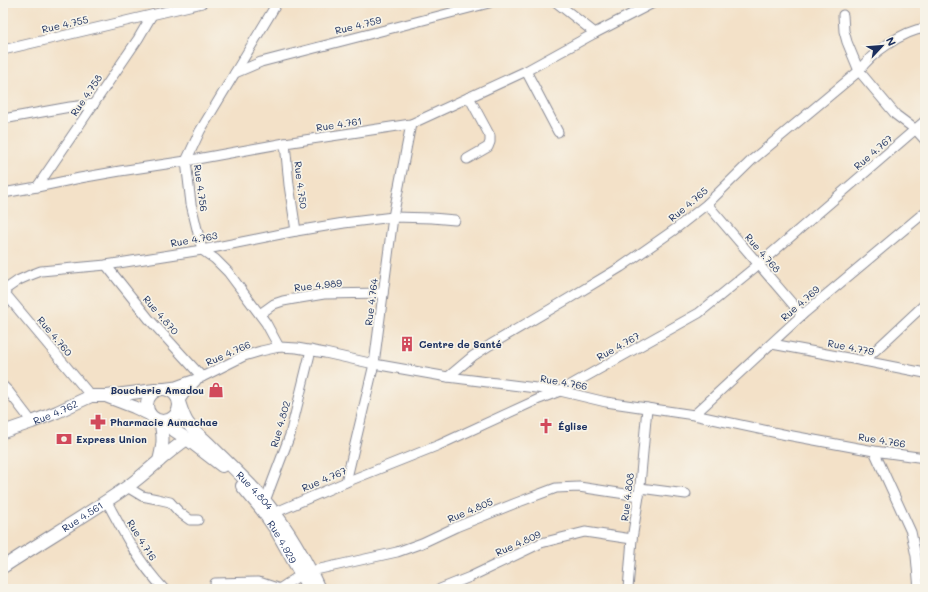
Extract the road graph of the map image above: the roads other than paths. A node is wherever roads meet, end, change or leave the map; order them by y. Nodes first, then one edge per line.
1 (202, 3) edge
2 (277, 3) edge
3 (489, 3) edge
4 (557, 3) edge
5 (653, 3) edge
6 (152, 15) junction
7 (843, 15) dead end
8 (925, 28) edge
9 (595, 33) junction
10 (3, 50) edge
11 (526, 71) junction
12 (859, 71) junction
13 (235, 73) junction
14 (469, 97) junction
15 (94, 104) junction
16 (3, 119) edge
17 (925, 121) edge
18 (412, 124) junction
19 (916, 130) junction
20 (558, 132) dead end
21 (925, 140) edge
22 (285, 143) junction
23 (467, 159) dead end
24 (186, 161) junction
25 (37, 187) junction
26 (3, 193) edge
27 (706, 204) junction
28 (925, 212) edge
29 (393, 217) junction
30 (455, 220) dead end
31 (296, 231) junction
32 (202, 250) junction
33 (759, 264) junction
34 (106, 265) junction
35 (3, 291) edge
36 (383, 293) junction
37 (925, 304) edge
38 (260, 314) junction
39 (802, 315) junction
40 (772, 344) junction
41 (279, 347) junction
42 (311, 350) junction
43 (864, 361) junction
44 (374, 364) junction
45 (925, 373) edge
46 (202, 377) junction
47 (448, 377) junction
48 (3, 386) edge
49 (158, 389) junction
50 (560, 391) junction
51 (91, 396) junction
52 (107, 396) junction
53 (179, 402) junction
54 (647, 408) junction
55 (149, 414) junction
56 (694, 415) junction
57 (160, 421) junction
58 (32, 422) junction
59 (3, 432) edge
60 (187, 439) junction
61 (874, 450) junction
62 (925, 458) edge
63 (159, 461) junction
64 (346, 482) junction
65 (127, 487) junction
66 (639, 492) junction
67 (686, 494) dead end
68 (106, 500) junction
69 (265, 501) junction
70 (274, 513) junction
71 (198, 520) dead end
72 (632, 539) junction
73 (3, 567) edge
74 (306, 573) junction
75 (215, 583) dead end
76 (164, 589) edge
77 (280, 589) edge
78 (309, 589) edge
79 (319, 589) edge
80 (440, 589) edge
81 (628, 589) edge
82 (919, 589) edge

1 - 6 street, Rue 4.755
2 - 13 street, Rue 4.756
3 - 13 street, Rue 4.759
4 - 9 street
5 - 9 street, Rue 4.761
6 - 10 street, Rue 4.755
6 - 15 street, Rue 4.758
7 - 12 street
8 - 12 street, Rue 4.765
9 - 11 street, Rue 4.761
11 - 14 street, Rue 4.761
11 - 20 street
12 - 19 street
12 - 27 street, Rue 4.765
13 - 24 street, Rue 4.756
14 - 18 street, Rue 4.761
14 - 23 street
15 - 16 street
15 - 25 street, Rue 4.758
17 - 19 street, Rue 4.767
18 - 22 street, Rue 4.761
18 - 29 street, Rue 4.764
19 - 21 street
19 - 33 street, Rue 4.767
22 - 24 street, Rue 4.761
22 - 31 street, Rue 4.750
24 - 25 street, Rue 4.761
24 - 32 street, Rue 4.756
25 - 26 street, Rue 4.761
27 - 33 street, Rue 4.768
27 - 47 street, Rue 4.765
28 - 39 street, Rue 4.769
29 - 30 street, Rue 4.763
29 - 31 street, Rue 4.763
29 - 36 street, Rue 4.764
31 - 32 street, Rue 4.763
32 - 34 street, Rue 4.763
32 - 38 street
33 - 39 street, Rue 4.768
33 - 50 street, Rue 4.767
34 - 35 street, Rue 4.763
34 - 46 street, Rue 4.870
35 - 51 street, Rue 4.760
36 - 38 street, Rue 4.989
36 - 44 street, Rue 4.764
37 - 43 street
38 - 41 street
39 - 40 street, Rue 4.769
40 - 43 street, Rue 4.779
40 - 56 street, Rue 4.769
41 - 42 street, Rue 4.766
41 - 46 street, Rue 4.766
42 - 44 street, Rue 4.766
42 - 69 street, Rue 4.802
43 - 45 street, Rue 4.779
44 - 47 street, Rue 4.766
44 - 64 street, Rue 4.764
46 - 49 street, Rue 4.766
46 - 53 street, Rue 4.766
47 - 50 street, Rue 4.766
48 - 58 street
49 - 52 main road
49 - 53 main road
49 - 55 main road
50 - 54 street, Rue 4.766
50 - 64 street, Rue 4.767
51 - 52 main road, Rue 4.762
51 - 58 main road, Rue 4.762
52 - 55 main road
53 - 57 main road
53 - 69 main road, Rue 4.804
54 - 56 street, Rue 4.766
54 - 66 street, Rue 4.808
55 - 57 main road
56 - 61 street, Rue 4.766
57 - 60 main road, Rue 4.929
57 - 63 main road
58 - 59 main road, Rue 4.762
60 - 63 main road, Rue 4.561
60 - 74 main road, Rue 4.929
61 - 62 street, Rue 4.766
61 - 82 street
63 - 65 main road, Rue 4.561
64 - 70 street, Rue 4.767
65 - 68 main road, Rue 4.561
65 - 71 street
66 - 67 street, Rue 4.805
66 - 72 street, Rue 4.808
66 - 74 street, Rue 4.805
68 - 73 main road, Rue 4.561
68 - 76 street, Rue 4.716
69 - 70 main road, Rue 4.804
70 - 74 main road, Rue 4.804
72 - 80 street, Rue 4.809
72 - 81 street, Rue 4.808
74 - 77 street
74 - 78 main road, Rue 4.929
74 - 79 main road, Rue 4.804
75 - 77 street

